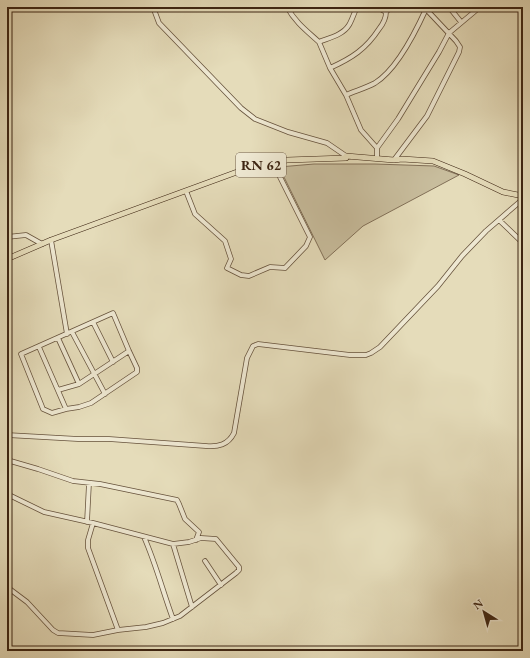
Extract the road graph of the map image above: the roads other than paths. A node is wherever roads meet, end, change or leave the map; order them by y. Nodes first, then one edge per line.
1 (153, 7) edge
2 (288, 7) edge
3 (357, 7) edge
4 (377, 7) edge
5 (391, 7) edge
6 (449, 7) edge
7 (480, 7) edge
8 (425, 8) edge
9 (386, 12) junction
10 (461, 22) junction
11 (449, 33) junction
12 (319, 42) junction
13 (330, 68) junction
14 (346, 95) junction
15 (377, 148) junction
16 (346, 156) junction
17 (377, 158) junction
18 (394, 160) junction
19 (273, 163) junction
20 (186, 191) junction
21 (523, 196) edge
22 (523, 199) edge
23 (499, 220) junction
24 (7, 237) edge
25 (50, 240) junction
26 (523, 243) edge
27 (42, 244) junction
28 (7, 259) edge
29 (93, 322) junction
30 (72, 332) junction
31 (66, 334) junction
32 (58, 338) junction
33 (39, 347) junction
34 (129, 351) junction
35 (113, 362) junction
36 (95, 374) junction
37 (79, 384) junction
38 (58, 390) junction
39 (105, 394) junction
40 (66, 409) junction
41 (7, 435) edge
42 (7, 460) edge
43 (89, 483) junction
44 (7, 494) edge
45 (87, 522) junction
46 (93, 523) junction
47 (144, 537) junction
48 (196, 540) junction
49 (173, 544) junction
50 (205, 561) dead end
51 (221, 585) junction
52 (7, 587) edge
53 (192, 607) junction
54 (172, 620) junction
55 (118, 630) junction

1 - 16 street
2 - 12 street
3 - 12 street
4 - 9 street
5 - 9 street
6 - 10 street
7 - 10 street
8 - 11 street
8 - 14 street
9 - 13 street
10 - 11 street
11 - 15 street
11 - 18 street
12 - 13 street
13 - 14 street
14 - 15 street
15 - 17 street
16 - 17 main road, RN 62
16 - 19 main road, RN 62
17 - 18 main road, RN 62
18 - 21 main road, RN 62
19 - 20 main road, RN 62
19 - 20 street
20 - 25 main road, RN 62
22 - 23 street
23 - 26 street
23 - 41 street
24 - 27 street
25 - 27 main road, RN 62
25 - 31 street
27 - 28 main road, RN 62
29 - 30 street
29 - 34 street
29 - 35 street
30 - 31 street
30 - 36 street
31 - 32 street
32 - 33 street
32 - 37 street
33 - 38 street
33 - 40 street
34 - 35 street
34 - 39 street
35 - 36 street
36 - 37 street
36 - 39 street
37 - 38 street
38 - 40 street
39 - 40 street
42 - 43 street
43 - 45 street
43 - 48 street
44 - 45 street
45 - 46 street
46 - 47 street
46 - 55 street
47 - 49 street
47 - 54 street
48 - 49 street
48 - 51 street
49 - 53 street
50 - 51 street
51 - 53 street
52 - 55 street
53 - 54 street
54 - 55 street

